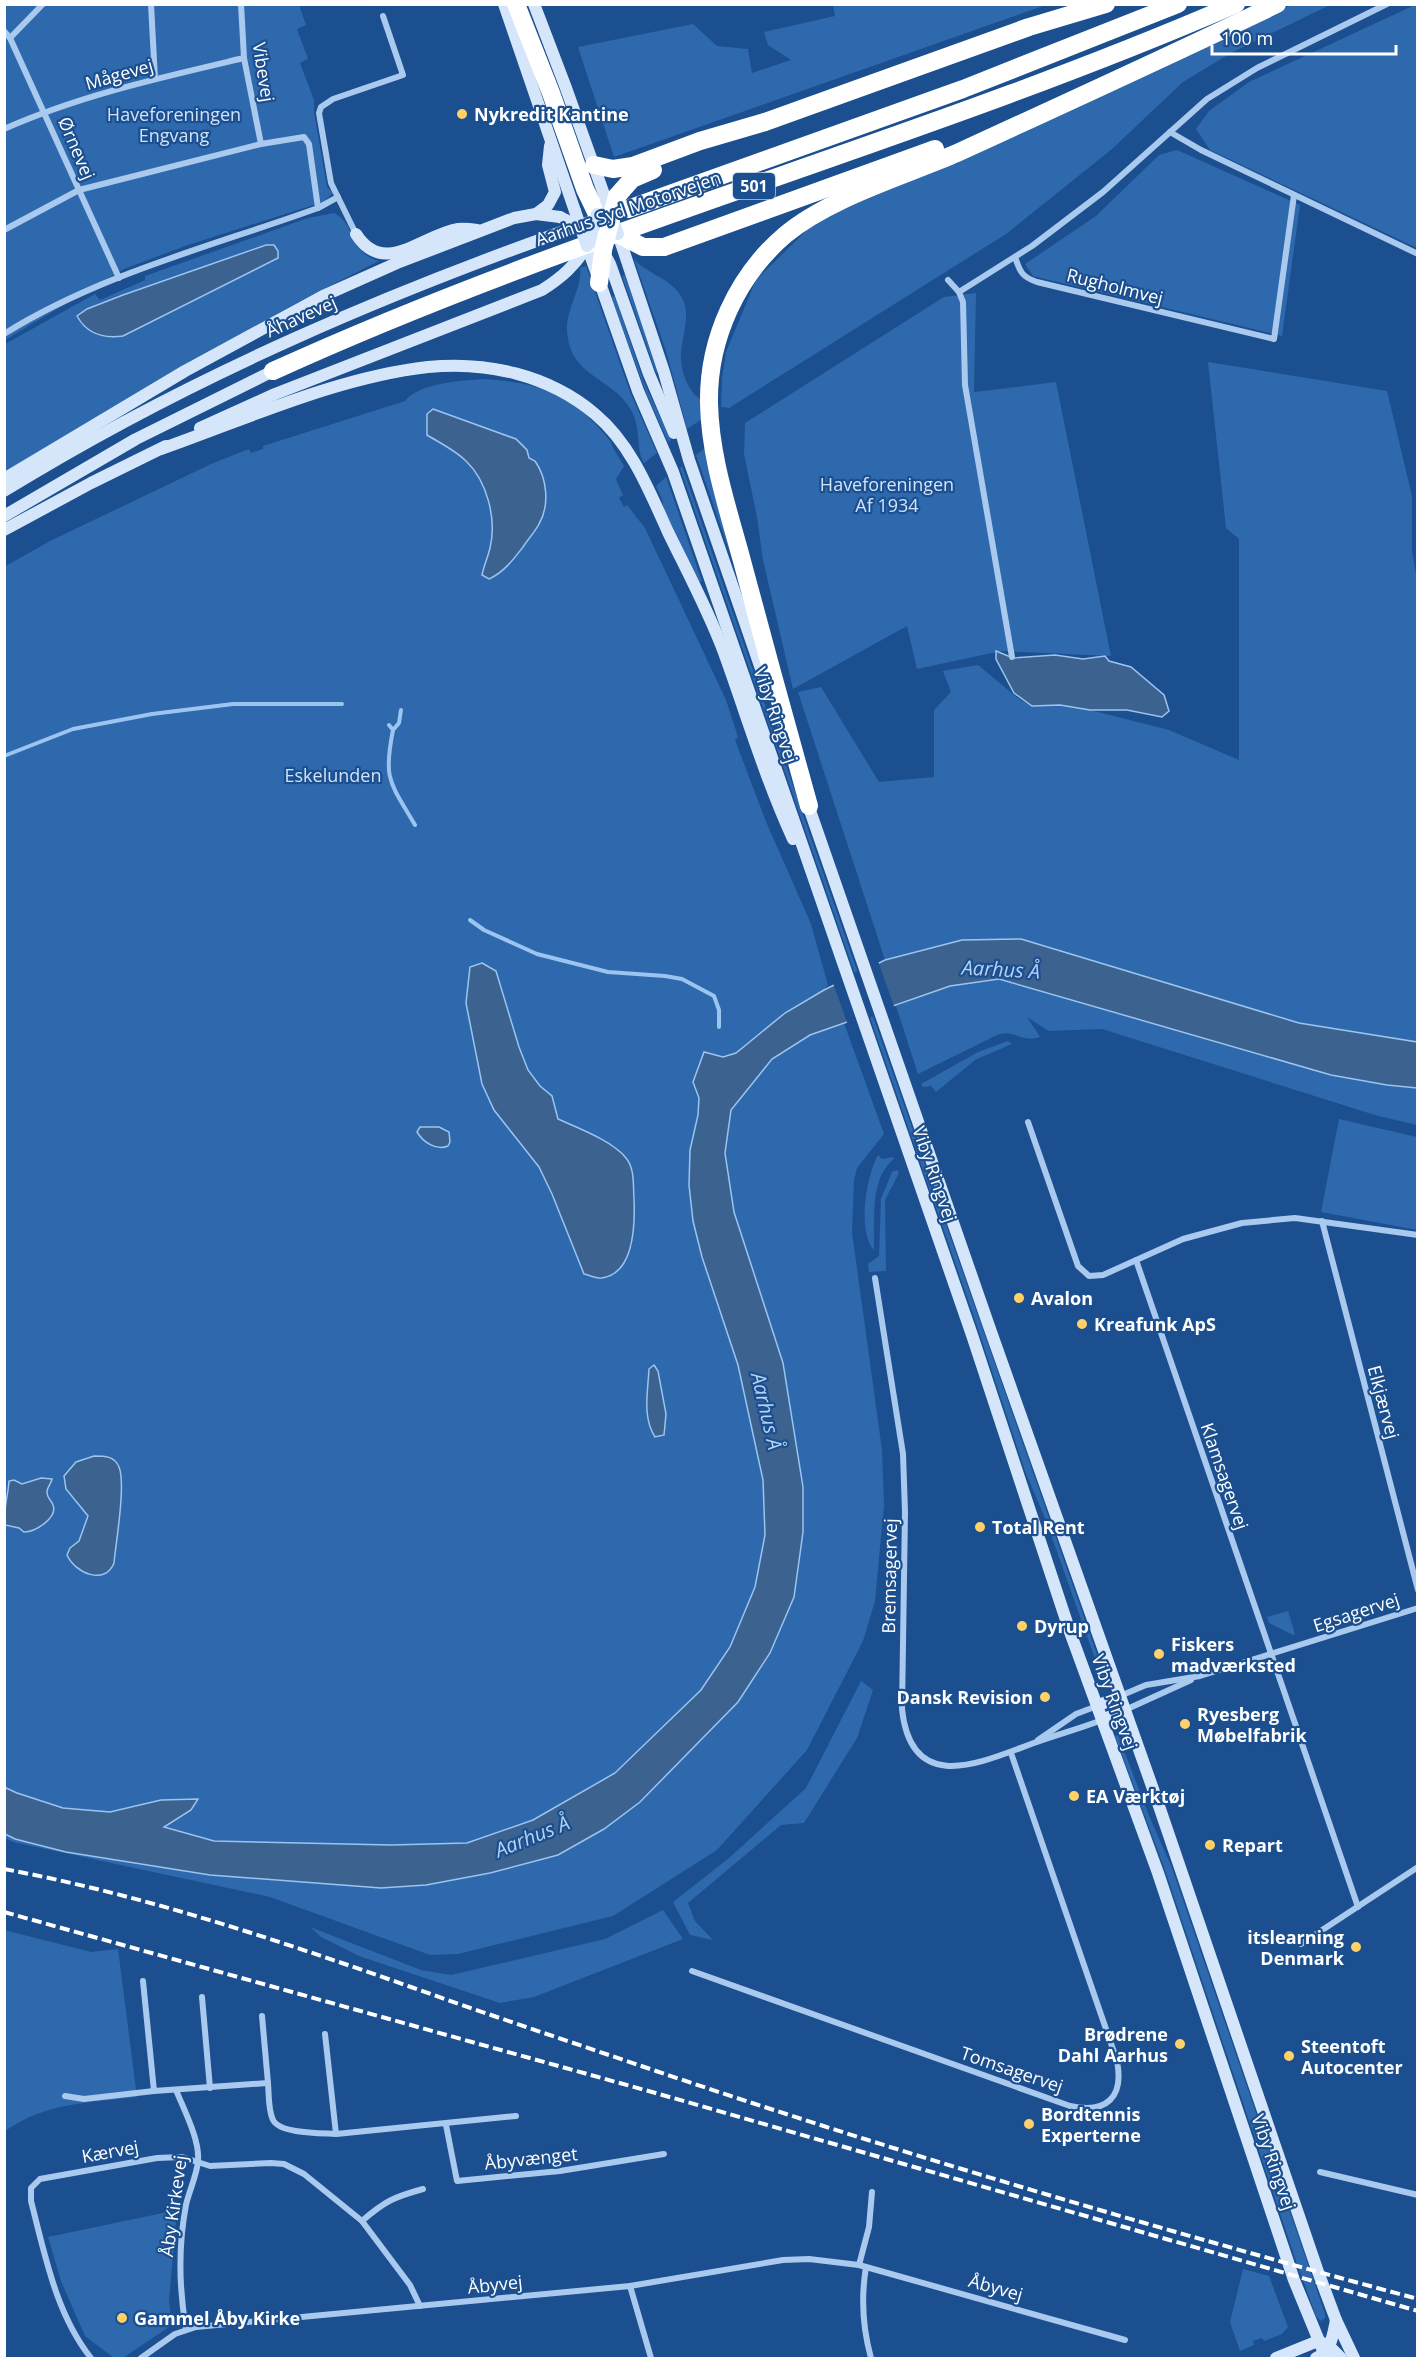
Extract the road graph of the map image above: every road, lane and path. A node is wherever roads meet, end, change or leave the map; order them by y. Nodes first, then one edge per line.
1 (43, 4) edge
2 (152, 4) edge
3 (241, 4) edge
4 (504, 4) edge
5 (516, 4) edge
6 (534, 4) edge
7 (1106, 4) edge
8 (1178, 4) edge
9 (1236, 4) edge
10 (1276, 4) edge
11 (1387, 4) edge
12 (383, 16) dead end
13 (4, 31) edge
14 (10, 38) junction
15 (244, 58) junction
16 (155, 79) junction
17 (1116, 79) junction
18 (45, 111) junction
19 (765, 122) junction
20 (4, 129) edge
21 (1170, 132) junction
22 (550, 141) junction
23 (261, 144) junction
24 (594, 165) junction
25 (79, 190) junction
26 (1294, 195) junction
27 (338, 197) junction
28 (318, 208) junction
29 (536, 214) junction
30 (608, 215) junction
31 (579, 226) junction
32 (4, 230) edge
33 (482, 230) junction
34 (356, 234) joint
35 (597, 250) junction
36 (1418, 254) edge
37 (1015, 257) junction
38 (119, 278) junction
39 (948, 280) dead end
40 (599, 283) joint
41 (959, 292) junction
42 (4, 334) edge
43 (273, 371) joint
44 (679, 435) junction
45 (160, 448) junction
46 (4, 479) edge
47 (4, 491) edge
48 (4, 516) edge
49 (4, 530) edge
50 (1012, 657) dead end
51 (809, 806) junction
52 (822, 902) junction
53 (1028, 1122) dead end
54 (1322, 1221) junction
55 (1418, 1235) edge
56 (1136, 1260) junction
57 (875, 1278) dead end
58 (1418, 1590) edge
59 (1418, 1608) edge
60 (1270, 1655) junction
61 (1200, 1676) junction
62 (1120, 1696) junction
63 (1097, 1706) junction
64 (1125, 1710) junction
65 (1102, 1720) junction
66 (1032, 1744) junction
67 (1011, 1752) junction
68 (1418, 1867) edge
69 (1358, 1907) junction
70 (1300, 1944) dead end
71 (692, 1971) dead end
72 (143, 1981) dead end
73 (202, 1997) dead end
74 (262, 2016) dead end
75 (325, 2034) dead end
76 (268, 2083) junction
77 (210, 2088) junction
78 (154, 2091) junction
79 (176, 2091) junction
80 (65, 2096) dead end
81 (516, 2116) dead end
82 (446, 2125) junction
83 (336, 2134) junction
84 (664, 2154) dead end
85 (198, 2161) junction
86 (1320, 2172) dead end
87 (423, 2189) dead end
88 (872, 2192) dead end
89 (1418, 2195) edge
90 (362, 2222) junction
91 (863, 2266) junction
92 (630, 2286) junction
93 (420, 2306) junction
94 (1336, 2320) junction
95 (186, 2330) junction
96 (1125, 2340) dead end
97 (1323, 2352) edge
98 (91, 2358) edge
99 (141, 2358) edge
100 (651, 2358) edge
101 (871, 2358) edge
102 (1276, 2358) edge
103 (1341, 2358) edge
104 (1354, 2358) edge

1 - 14 street
2 - 16 street
3 - 15 street, Vibevej
4 - 22 main road, Viby Ringvej
5 - 30 highway
6 - 24 main road, Viby Ringvej
7 - 19 highway
8 - 30 highway, Aarhus Syd Motorvejen / 501
9 - 43 highway, Aarhus Syd Motorvejen / 501
10 - 17 highway
11 - 21 street
12 - 27 street
13 - 14 street, Ørnevej
14 - 18 street, Ørnevej
15 - 16 street, Mågevej
15 - 23 street, Vibevej
16 - 18 street, Mågevej
17 - 30 highway
17 - 51 highway
18 - 20 street, Mågevej
18 - 25 street, Ørnevej
19 - 24 highway
19 - 30 highway
21 - 26 street
21 - 37 street
22 - 29 main road
22 - 30 main road, Viby Ringvej
23 - 25 street
23 - 28 street
24 - 30 main road, Viby Ringvej
25 - 32 street
25 - 38 street, Ørnevej
26 - 36 street
26 - 37 street, Rugholmvej
27 - 28 street
27 - 34 street
28 - 38 street
29 - 31 main road, bridge
29 - 33 main road
30 - 31 main road, Viby Ringvej, bridge
30 - 35 highway, bridge
30 - 44 main road, Viby Ringvej
30 - 47 main road, Åhavevej
31 - 35 main road, Viby Ringvej, bridge
33 - 34 main road
33 - 46 main road
35 - 40 highway
35 - 44 main road, Viby Ringvej
35 - 45 main road
37 - 41 street
38 - 42 street
39 - 41 street
40 - 52 main road, Viby Ringvej
41 - 50 street
43 - 48 main road
44 - 51 main road, Viby Ringvej
45 - 49 main road
45 - 52 main road
51 - 62 main road, Viby Ringvej
52 - 63 main road, Viby Ringvej
53 - 56 street
54 - 55 street
54 - 56 street
54 - 58 street, Elkjærvej
56 - 60 street, Klamsagervej
57 - 67 street, Bremsagervej
59 - 60 street, Egsagervej
60 - 61 street, Egsagervej
60 - 69 street, Klamsagervej
61 - 62 street, Egsagervej
61 - 64 street, Egsagervej
62 - 63 main road
62 - 64 main road, Viby Ringvej
63 - 65 main road, Viby Ringvej
63 - 66 street, Bremsagervej
64 - 65 main road
64 - 94 main road, Viby Ringvej
65 - 66 street, Bremsagervej
65 - 97 main road, Viby Ringvej
66 - 67 street, Bremsagervej
67 - 71 street, Tomsagervej
68 - 69 street
69 - 70 street
72 - 78 street
73 - 77 street
74 - 76 street
75 - 83 street
76 - 77 street
76 - 83 street
77 - 79 street
78 - 79 street
78 - 80 street
79 - 85 street, Åby Kirkevej
81 - 82 street
82 - 83 street
82 - 84 street, Åbyvænget
85 - 90 street, Kærvej
85 - 95 street, Åby Kirkevej
85 - 98 street, Kærvej
86 - 89 street
87 - 90 street
88 - 91 street
90 - 93 street, Kærvej
91 - 92 street, Åbyvej
91 - 96 street, Åbyvej
91 - 101 street
92 - 93 street, Åbyvej
92 - 100 street
93 - 95 street, Åbyvej
94 - 97 main road
94 - 104 main road, Viby Ringvej
95 - 99 street, Åbyvej
97 - 102 main road
97 - 103 main road

